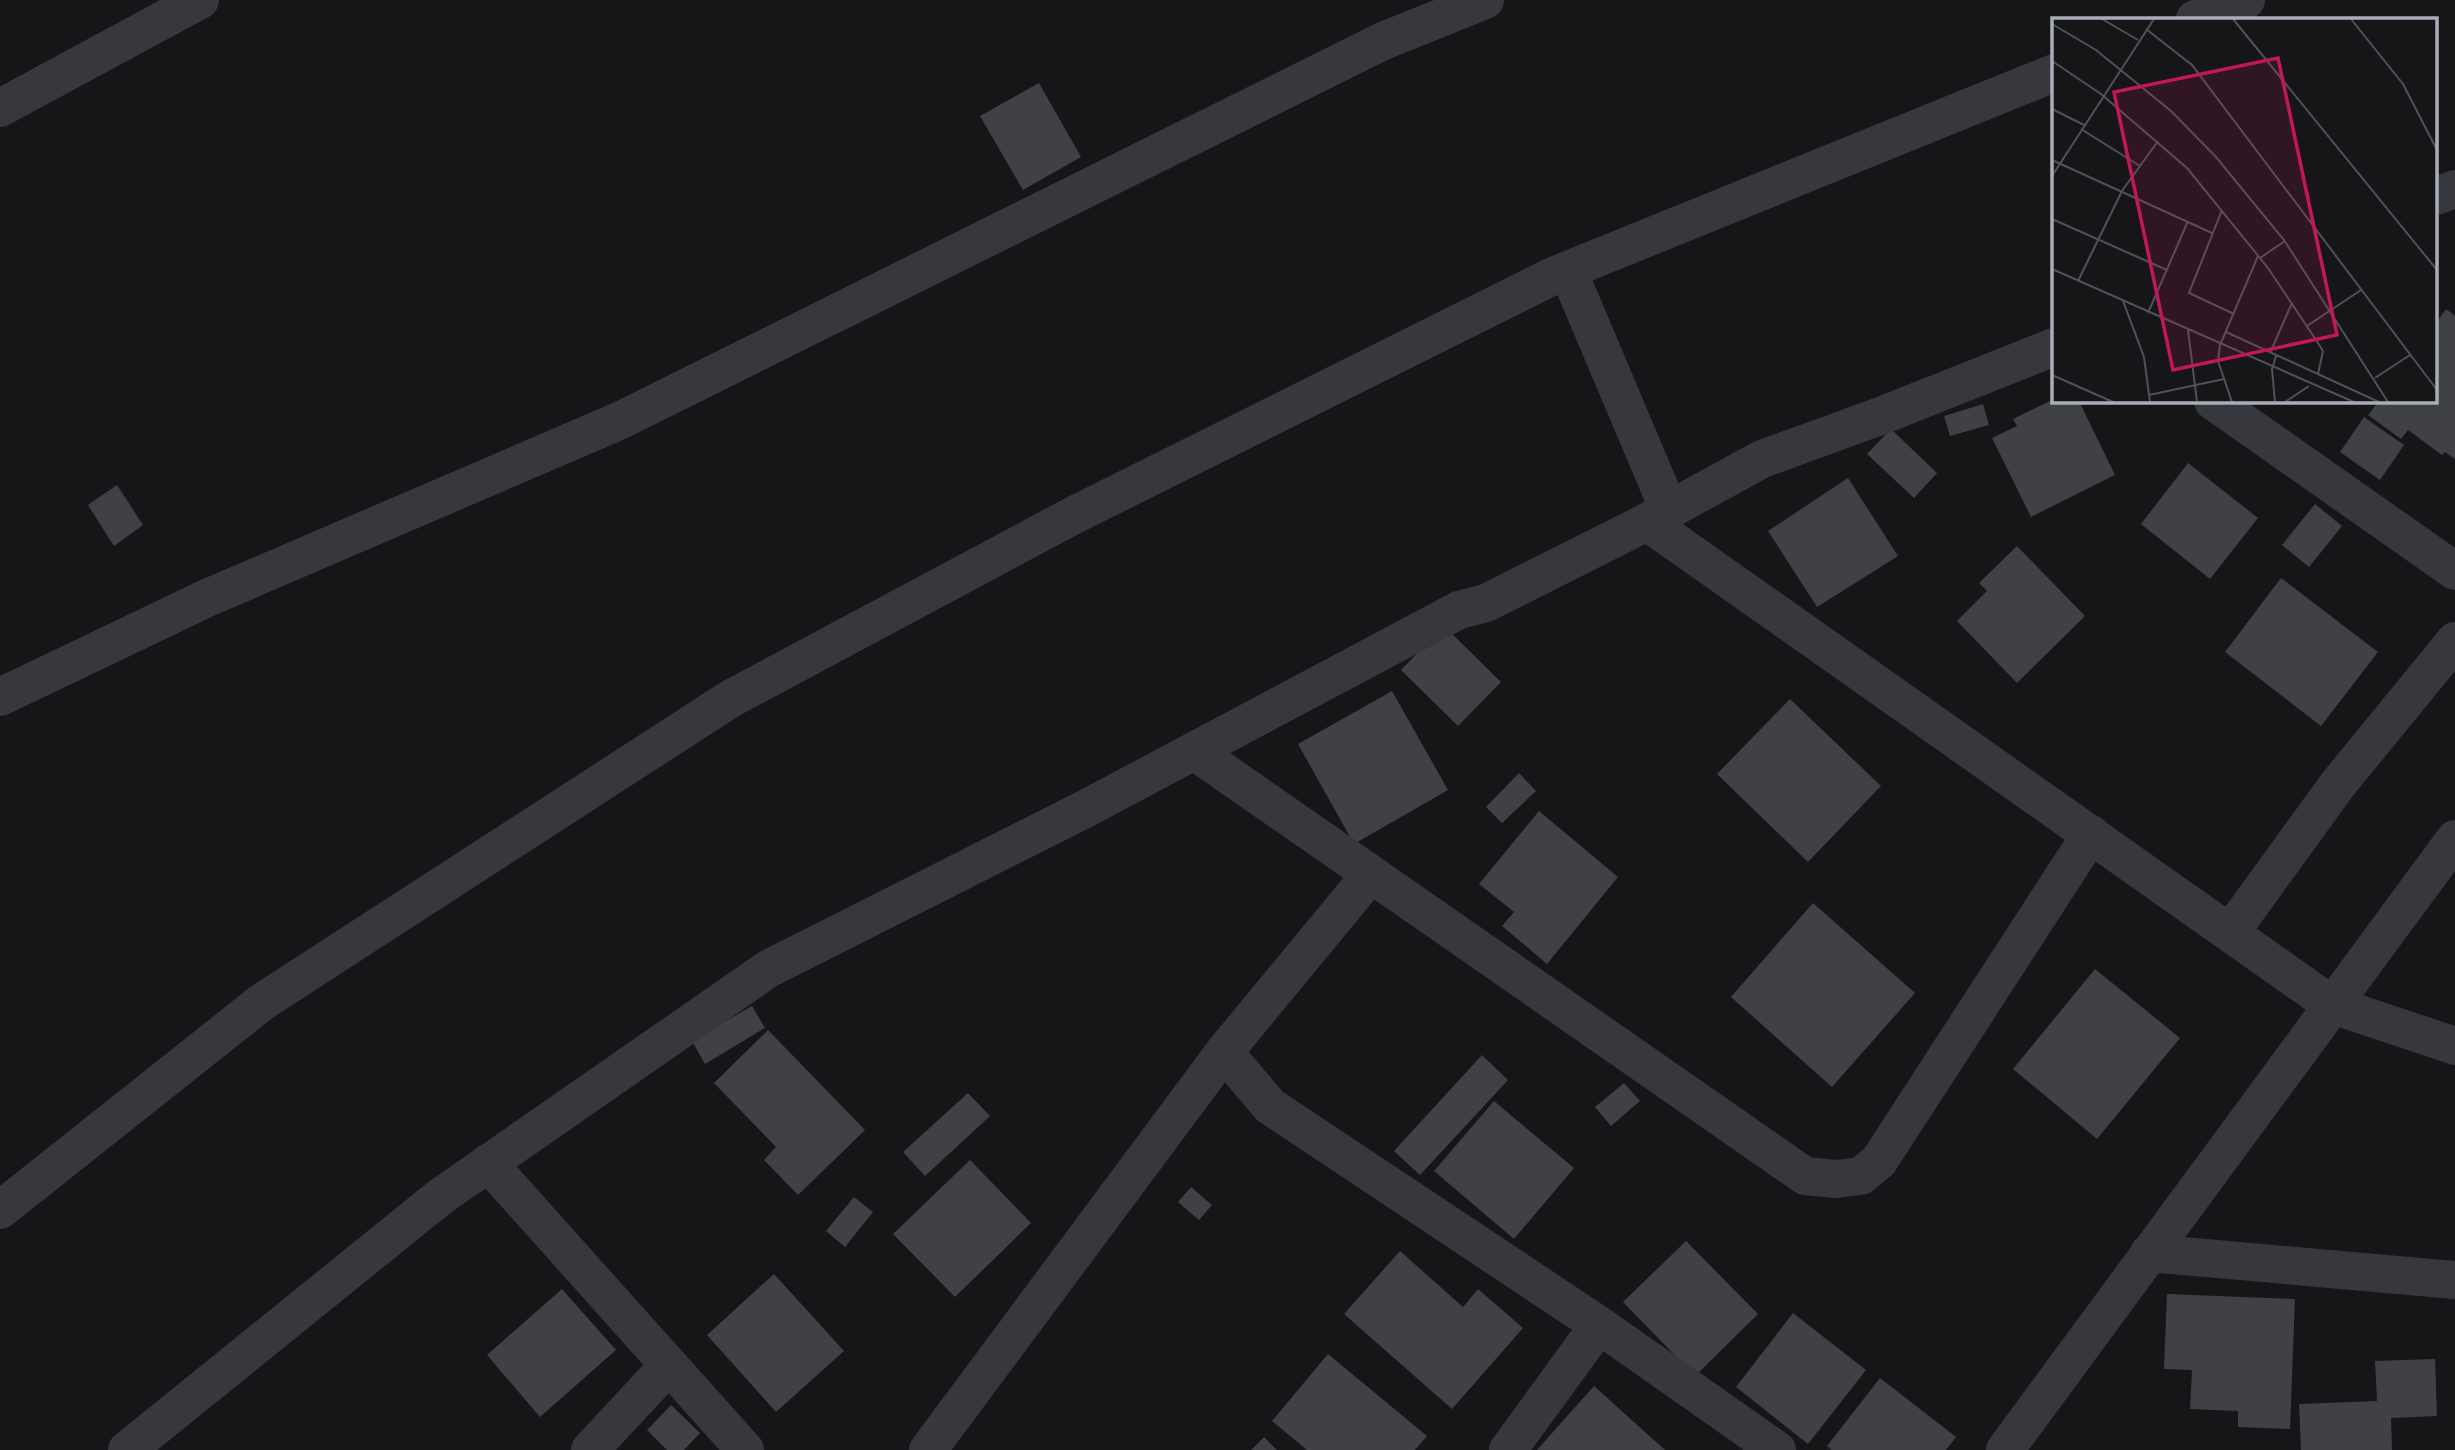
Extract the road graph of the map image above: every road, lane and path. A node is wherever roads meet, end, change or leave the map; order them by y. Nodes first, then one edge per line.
1 (200, 0) edge
2 (1485, 0) edge
3 (2243, 5) edge
4 (2198, 18) edge
5 (2052, 74) edge
6 (0, 108) edge
7 (2455, 189) edge
8 (2438, 195) edge
9 (1568, 271) junction
10 (2052, 348) edge
11 (2214, 402) edge
12 (1658, 516) junction
13 (2455, 571) edge
14 (2455, 641) edge
15 (0, 697) edge
16 (1194, 751) junction
17 (2091, 834) junction
18 (2455, 839) edge
19 (1371, 874) junction
20 (2230, 933) junction
21 (2332, 1005) junction
22 (2455, 1046) edge
23 (1224, 1052) junction
24 (488, 1163) junction
25 (0, 1210) edge
26 (2149, 1253) junction
27 (2455, 1280) edge
28 (1600, 1325) junction
29 (669, 1365) junction
30 (127, 1450) edge
31 (590, 1450) edge
32 (745, 1450) edge
33 (928, 1450) edge
34 (1508, 1450) edge
35 (1777, 1450) edge
36 (2005, 1450) edge

1 - 6 street
2 - 15 street
3 - 4 street
5 - 9 street
7 - 8 street
9 - 12 street
9 - 25 street
10 - 12 street
11 - 13 street
12 - 16 street
12 - 17 street
14 - 20 street
16 - 19 street
16 - 24 street
17 - 19 street
17 - 20 street
18 - 21 street
19 - 23 street
20 - 21 street
21 - 22 street
21 - 26 street
23 - 28 street
23 - 33 street
24 - 29 street
24 - 30 street
26 - 27 street
26 - 36 street
28 - 34 street
28 - 35 street
29 - 31 street
29 - 32 street

